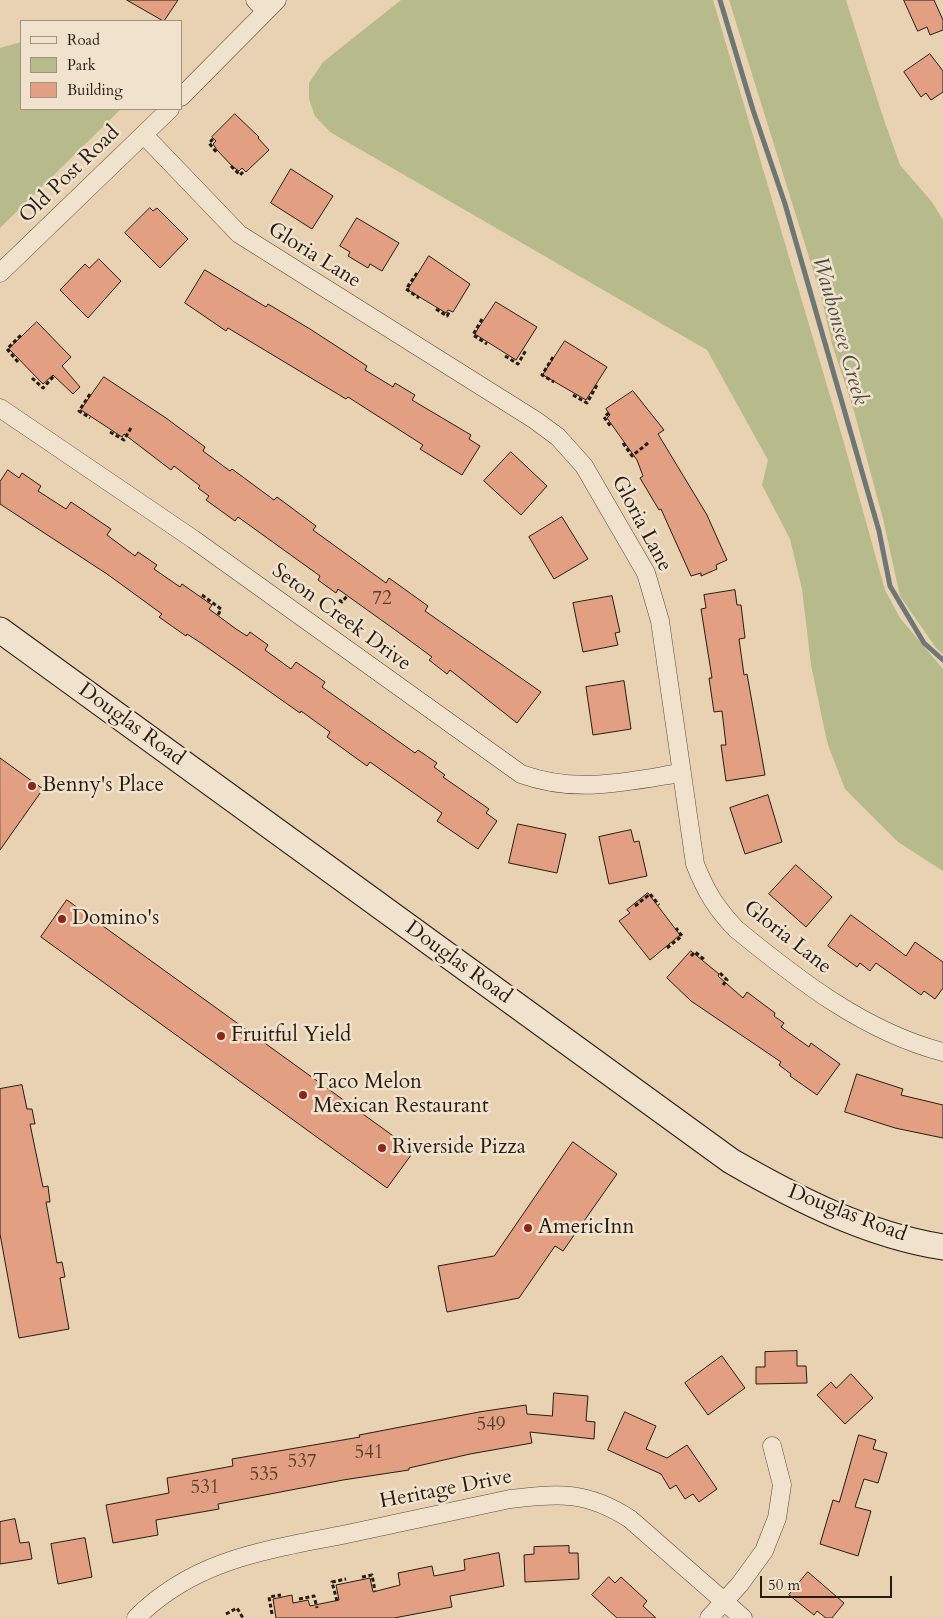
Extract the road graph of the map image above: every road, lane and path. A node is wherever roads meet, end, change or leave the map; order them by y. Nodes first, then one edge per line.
1 (266, 4) edge
2 (182, 96) edge
3 (169, 110) edge
4 (144, 135) junction
5 (213, 139) dead end
6 (217, 153) dead end
7 (231, 166) dead end
8 (244, 171) dead end
9 (0, 273) edge
10 (417, 273) dead end
11 (419, 298) dead end
12 (436, 309) dead end
13 (450, 311) dead end
14 (482, 319) dead end
15 (21, 335) dead end
16 (487, 344) dead end
17 (526, 350) dead end
18 (505, 356) dead end
19 (553, 357) dead end
20 (18, 362) dead end
21 (54, 376) dead end
22 (32, 378) dead end
23 (554, 382) dead end
24 (597, 385) dead end
25 (90, 394) dead end
26 (573, 395) dead end
27 (0, 408) edge
28 (609, 413) dead end
29 (90, 418) dead end
30 (132, 426) dead end
31 (611, 427) dead end
32 (110, 432) dead end
33 (623, 443) dead end
34 (648, 443) dead end
35 (202, 595) dead end
36 (347, 596) dead end
37 (339, 600) dead end
38 (218, 615) dead end
39 (0, 630) edge
40 (680, 773) junction
41 (659, 905) dead end
42 (635, 906) dead end
43 (676, 928) dead end
44 (668, 948) dead end
45 (692, 956) dead end
46 (705, 960) dead end
47 (720, 973) dead end
48 (724, 985) dead end
49 (943, 1052) edge
50 (943, 1246) edge
51 (772, 1446) dead end
52 (362, 1577) dead end
53 (346, 1579) dead end
54 (376, 1591) dead end
55 (281, 1594) dead end
56 (299, 1598) dead end
57 (337, 1601) dead end
58 (724, 1601) junction
59 (317, 1608) dead end
60 (226, 1614) dead end
61 (272, 1614) dead end
62 (136, 1618) edge
63 (243, 1618) edge
64 (709, 1618) edge
65 (743, 1618) edge

1 - 2 street
3 - 4 street, Old Post Road
4 - 9 street, Old Post Road
4 - 40 street, Gloria Lane
5 - 6 path
7 - 8 path
10 - 11 path
12 - 13 path
14 - 16 path
15 - 20 path
17 - 18 path
19 - 23 path
21 - 22 path
24 - 26 path
25 - 29 path
27 - 40 street, Seton Creek Drive
28 - 31 path
30 - 32 path
33 - 34 path
35 - 38 path
36 - 37 path
39 - 50 street, Douglas Road
40 - 49 street, Gloria Lane
41 - 42 path
43 - 44 path
45 - 46 path
47 - 48 path
51 - 58 street
52 - 54 path
53 - 57 path
55 - 61 path
56 - 59 path
58 - 62 street, Heritage Drive
58 - 64 street
58 - 65 street, Heritage Drive
60 - 63 path

